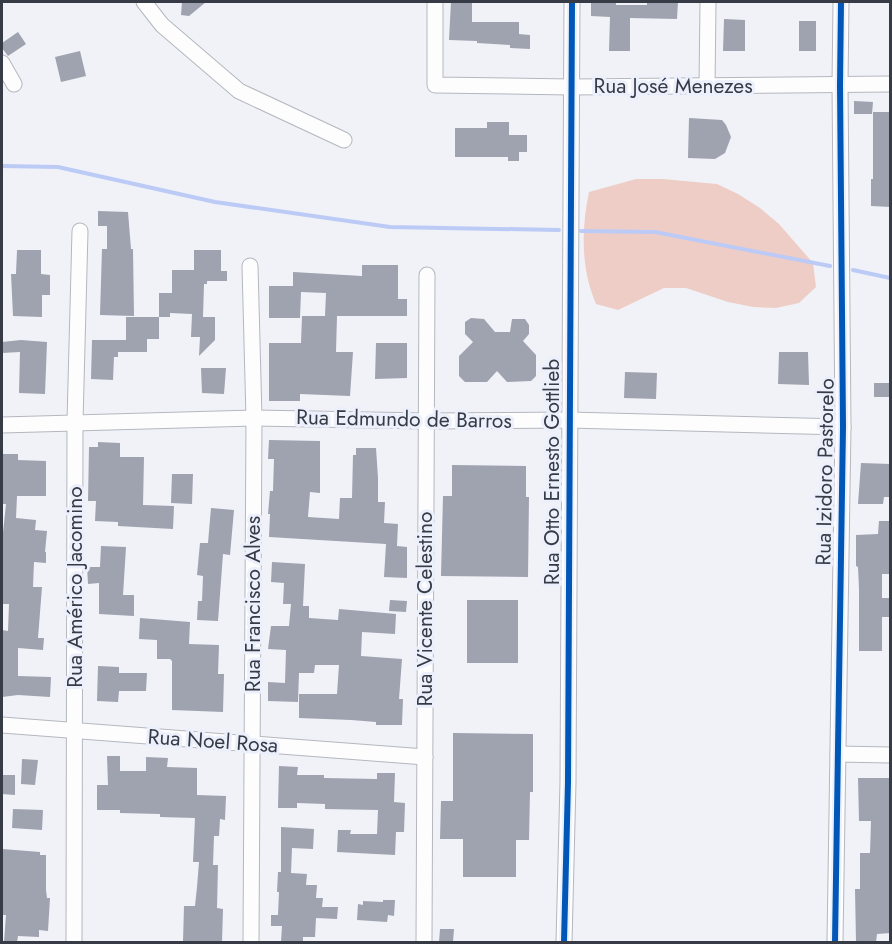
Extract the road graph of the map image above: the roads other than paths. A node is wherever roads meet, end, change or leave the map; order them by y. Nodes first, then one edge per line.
1 (144, 2) edge
2 (435, 2) edge
3 (572, 2) edge
4 (708, 2) edge
5 (841, 2) edge
6 (2, 63) edge
7 (14, 84) dead end
8 (891, 84) edge
9 (840, 85) junction
10 (707, 86) junction
11 (571, 87) junction
12 (344, 140) dead end
13 (80, 231) dead end
14 (249, 266) dead end
15 (427, 276) dead end
16 (254, 418) junction
17 (569, 420) junction
18 (75, 422) junction
19 (426, 422) junction
20 (2, 425) edge
21 (843, 427) junction
22 (2, 725) edge
23 (74, 730) junction
24 (252, 743) junction
25 (838, 754) junction
26 (891, 755) edge
27 (425, 757) junction
28 (74, 942) edge
29 (251, 942) edge
30 (424, 942) edge
31 (564, 942) edge
32 (835, 942) edge

1 - 12 street
2 - 11 street, Rua José Menezes
3 - 11 street, Rua Otto Ernesto Gottlieb
4 - 10 street
5 - 9 street, Rua Izidoro Pastorelo
6 - 7 street
8 - 9 street, Rua José Menezes
9 - 10 street, Rua José Menezes
9 - 21 street, Rua Izidoro Pastorelo
10 - 11 street, Rua José Menezes
11 - 17 street, Rua Otto Ernesto Gottlieb
13 - 18 street, Rua Américo Jacomino
14 - 16 street, Rua Francisco Alves
15 - 19 street, Rua Vicente Celestino
16 - 18 street, Rua Edmundo de Barros
16 - 19 street, Rua Edmundo de Barros
16 - 24 street, Rua Francisco Alves
17 - 19 street, Rua Edmundo de Barros
17 - 21 street, Rua Edmundo de Barros
17 - 31 street, Rua Otto Ernesto Gottlieb
18 - 20 street, Rua Edmundo de Barros
18 - 23 street, Rua Américo Jacomino
19 - 27 street, Rua Vicente Celestino
21 - 25 street, Rua Izidoro Pastorelo
22 - 23 street, Rua Noel Rosa
23 - 24 street, Rua Noel Rosa
23 - 28 street, Rua Américo Jacomino
24 - 27 street, Rua Noel Rosa
24 - 29 street, Rua Francisco Alves
25 - 26 street
25 - 32 street, Rua Izidoro Pastorelo
27 - 30 street, Rua Vicente Celestino

